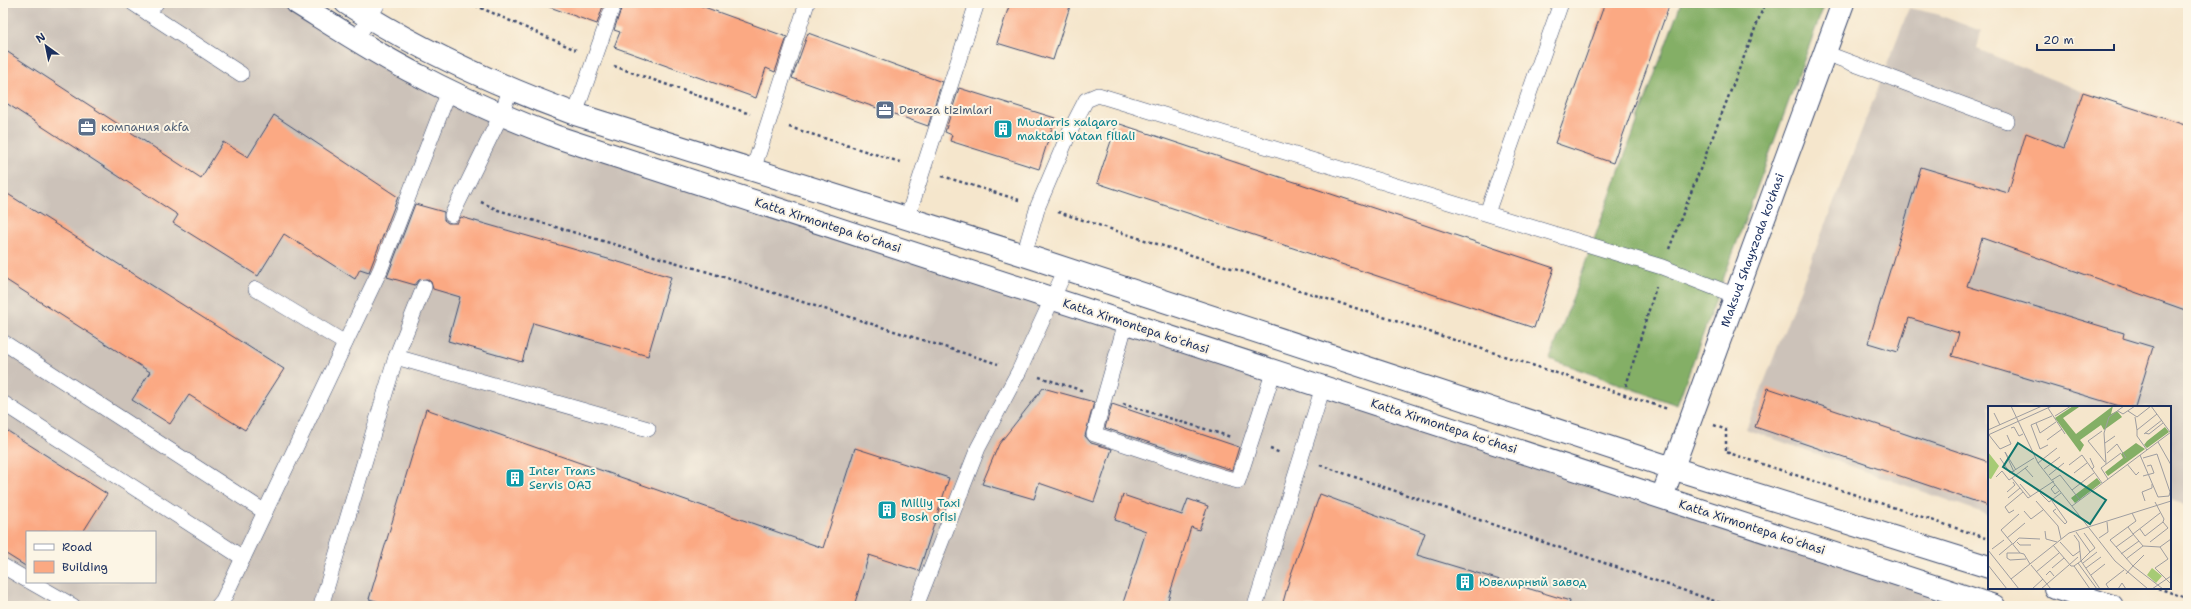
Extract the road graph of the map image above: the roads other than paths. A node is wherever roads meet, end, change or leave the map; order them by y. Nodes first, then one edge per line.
1 (133, 3) edge
2 (297, 3) edge
3 (346, 3) edge
4 (614, 3) edge
5 (807, 3) edge
6 (977, 3) edge
7 (1561, 3) edge
8 (1843, 3) edge
9 (152, 8) edge
10 (373, 11) edge
11 (356, 40) junction
12 (1825, 53) junction
13 (241, 74) dead end
14 (449, 90) junction
15 (510, 90) junction
16 (575, 114) junction
17 (501, 115) junction
18 (2007, 121) dead end
19 (753, 170) junction
20 (1487, 213) junction
21 (452, 215) dead end
22 (907, 219) junction
23 (1024, 255) junction
24 (1066, 269) junction
25 (424, 287) dead end
26 (256, 290) dead end
27 (1736, 296) junction
28 (1053, 298) junction
29 (1126, 322) junction
30 (3, 342) edge
31 (346, 343) junction
32 (396, 357) junction
33 (1274, 370) junction
34 (1323, 387) junction
35 (3, 403) edge
36 (648, 429) dead end
37 (1672, 468) junction
38 (1662, 497) junction
39 (265, 512) junction
40 (244, 558) junction
41 (3, 566) edge
42 (1988, 567) edge
43 (26, 579) edge
44 (33, 583) edge
45 (2058, 589) edge
46 (73, 606) edge
47 (218, 606) edge
48 (321, 606) edge
49 (916, 606) edge
50 (1255, 606) edge
51 (1994, 606) edge
52 (2112, 606) edge

1 - 9 lane
2 - 11 main road, Katta Xirmontepa koʻchasi
3 - 10 main road
4 - 16 lane
5 - 19 lane
6 - 22 lane
7 - 20 lane
8 - 12 main road, Maksud Shayxzoda ko'chasi
9 - 13 lane
10 - 11 lane
10 - 15 main road
11 - 14 main road, Katta Xirmontepa koʻchasi
12 - 18 lane
12 - 27 main road, Maksud Shayxzoda ko'chasi
14 - 17 main road, Katta Xirmontepa koʻchasi
14 - 31 lane
15 - 16 main road
15 - 17 lane
16 - 19 main road
17 - 21 lane
17 - 28 main road, Katta Xirmontepa koʻchasi
19 - 22 main road
20 - 23 lane
20 - 27 lane
22 - 23 main road
23 - 24 main road
24 - 28 lane
24 - 37 main road
25 - 32 lane
26 - 31 lane
27 - 37 main road, Maksud Shayxzoda ko'chasi
28 - 29 main road, Katta Xirmontepa koʻchasi
28 - 49 lane
29 - 33 main road, Katta Xirmontepa koʻchasi
29 - 33 lane
30 - 39 lane
31 - 39 lane
32 - 36 lane
32 - 48 lane
33 - 34 main road, Katta Xirmontepa koʻchasi
34 - 38 main road, Katta Xirmontepa koʻchasi
34 - 50 lane
35 - 40 lane
37 - 38 main road, Maksud Shayxzoda ko'chasi
37 - 42 main road
38 - 51 main road, Katta Xirmontepa koʻchasi
39 - 40 lane
40 - 47 lane
41 - 43 lane
44 - 46 lane
45 - 52 main road

